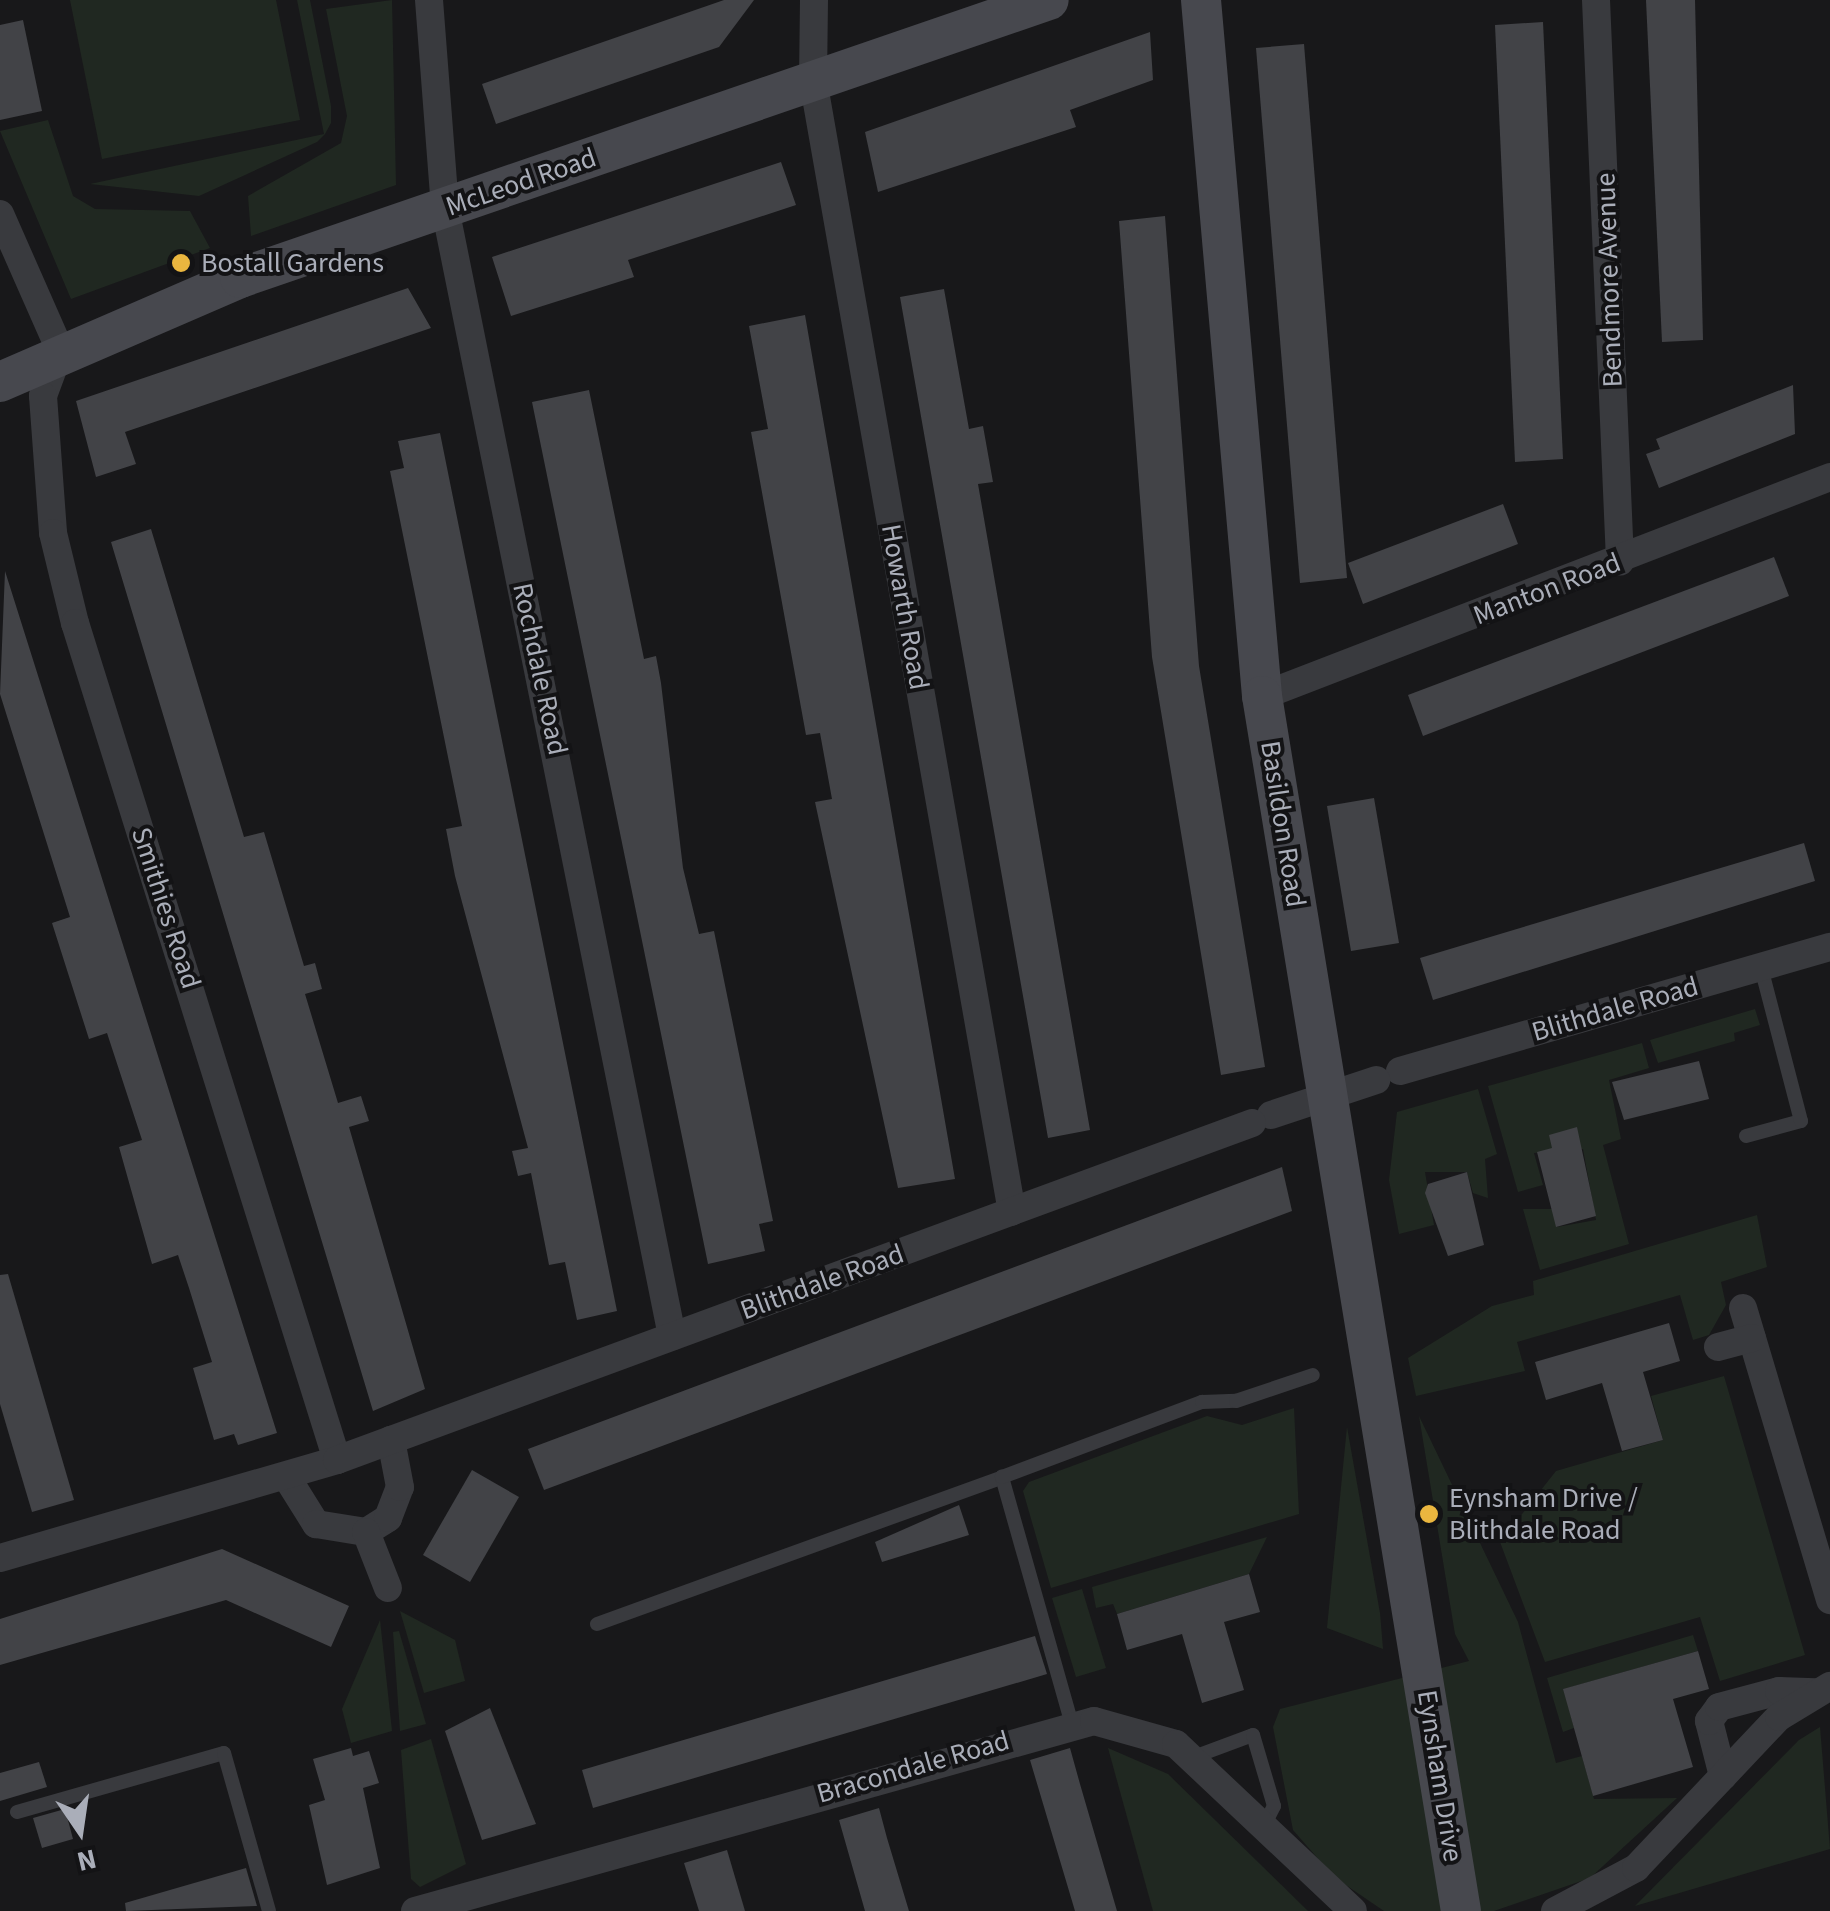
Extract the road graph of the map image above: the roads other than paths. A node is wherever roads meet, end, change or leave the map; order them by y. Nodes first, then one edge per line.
1 (430, 0) edge
2 (814, 0) edge
3 (1049, 0) edge
4 (1201, 0) edge
5 (1596, 0) edge
6 (813, 80) junction
7 (445, 208) junction
8 (0, 214) edge
9 (60, 350) junction
10 (0, 382) edge
11 (1830, 477) edge
12 (1620, 561) junction
13 (1262, 696) junction
14 (1830, 947) edge
15 (1760, 967) junction
16 (1330, 1094) junction
17 (1746, 1136) dead end
18 (1012, 1212) junction
19 (1743, 1308) dead end
20 (672, 1336) junction
21 (1752, 1338) junction
22 (1718, 1347) dead end
23 (1313, 1375) dead end
24 (391, 1440) junction
25 (337, 1460) junction
26 (286, 1476) junction
27 (1002, 1478) junction
28 (366, 1532) junction
29 (0, 1558) edge
30 (388, 1588) dead end
31 (1830, 1600) edge
32 (597, 1624) dead end
33 (1419, 1642) joint
34 (1822, 1689) edge
35 (1071, 1721) junction
36 (1191, 1758) junction
37 (1723, 1776) junction
38 (18, 1812) dead end
39 (1263, 1828) junction
40 (269, 1911) edge
41 (415, 1911) edge
42 (1353, 1911) edge
43 (1461, 1911) edge
44 (1556, 1911) edge

1 - 7 street, Rochdale Road
2 - 6 street, Howarth Road
3 - 6 street, McLeod Road
4 - 13 street, Basildon Road
5 - 12 street, Bendmore Avenue
6 - 7 street, McLeod Road
6 - 18 street, Howarth Road
7 - 9 street, McLeod Road
7 - 20 street, Rochdale Road
8 - 9 street
9 - 10 street, McLeod Road
9 - 25 street, Smithies Road
11 - 12 street, Manton Road
12 - 13 street, Manton Road
13 - 16 street, Basildon Road
14 - 15 street, Blithdale Road
15 - 16 street, Blithdale Road
15 - 17 lane
16 - 18 street, Blithdale Road
16 - 33 street, Basildon Road
18 - 20 street, Blithdale Road
19 - 21 street
20 - 24 street, Blithdale Road
21 - 22 street
21 - 31 street
23 - 27 lane
24 - 25 street, Blithdale Road
24 - 28 street
25 - 26 street, Blithdale Road
26 - 28 street
26 - 29 street, Blithdale Road
27 - 32 lane
27 - 35 lane
28 - 30 street
33 - 43 street, Eynsham Drive
34 - 37 street
34 - 37 street
35 - 36 street, Bracondale Road
35 - 41 street, Bracondale Road
36 - 39 street, Bracondale Road
36 - 39 lane
37 - 44 street
38 - 40 lane
39 - 42 street, Bracondale Road

